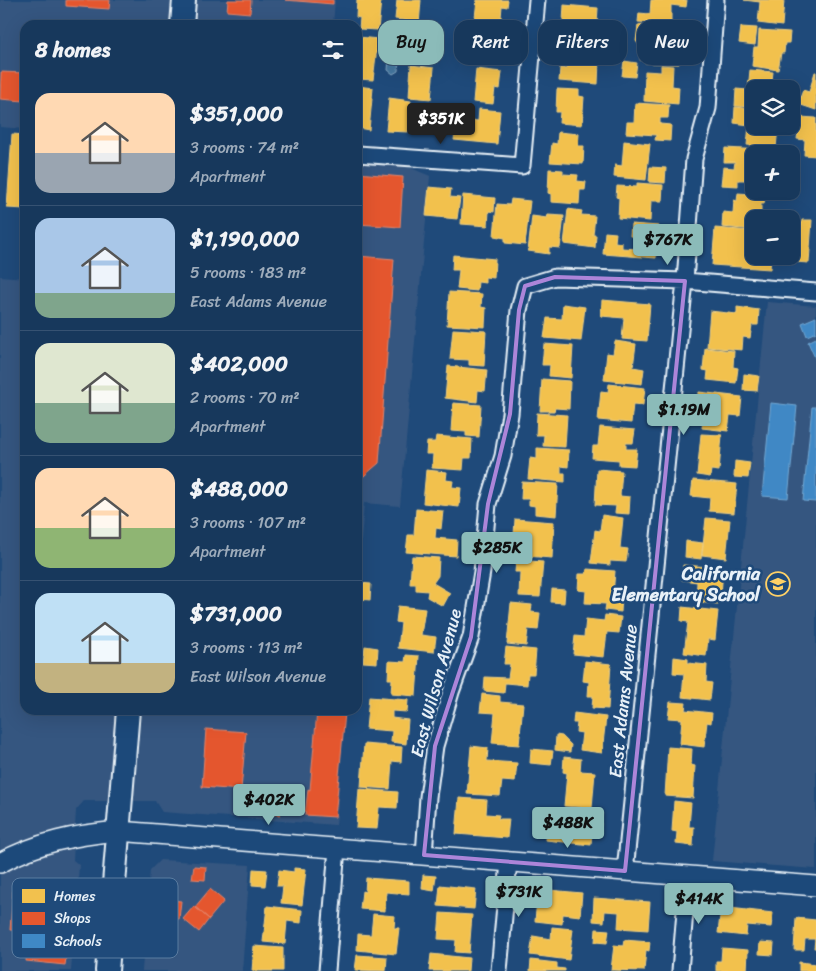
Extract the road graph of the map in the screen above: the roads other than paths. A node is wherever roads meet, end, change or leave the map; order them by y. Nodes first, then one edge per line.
1 (184, 0) edge
2 (536, 0) edge
3 (716, 0) edge
4 (182, 20) edge
5 (362, 154) edge
6 (685, 282) junction
7 (816, 292) edge
8 (128, 715) edge
9 (118, 831) junction
10 (337, 848) junction
11 (424, 855) junction
12 (508, 862) junction
13 (0, 863) edge
14 (625, 871) junction
15 (688, 876) junction
16 (114, 878) edge
17 (816, 886) edge
18 (108, 958) edge
19 (107, 971) edge
20 (326, 971) edge
21 (499, 971) edge
22 (680, 971) edge

1 - 4 main road
2 - 5 street
3 - 6 street, East Adams Avenue
6 - 7 street
6 - 11 street, East Wilson Avenue
6 - 14 street, East Adams Avenue
8 - 9 main road
9 - 10 street
9 - 13 street
9 - 16 main road
10 - 11 street
10 - 20 street
11 - 12 street
12 - 14 street
12 - 21 street
14 - 15 street
15 - 17 street
15 - 22 street
18 - 19 main road

